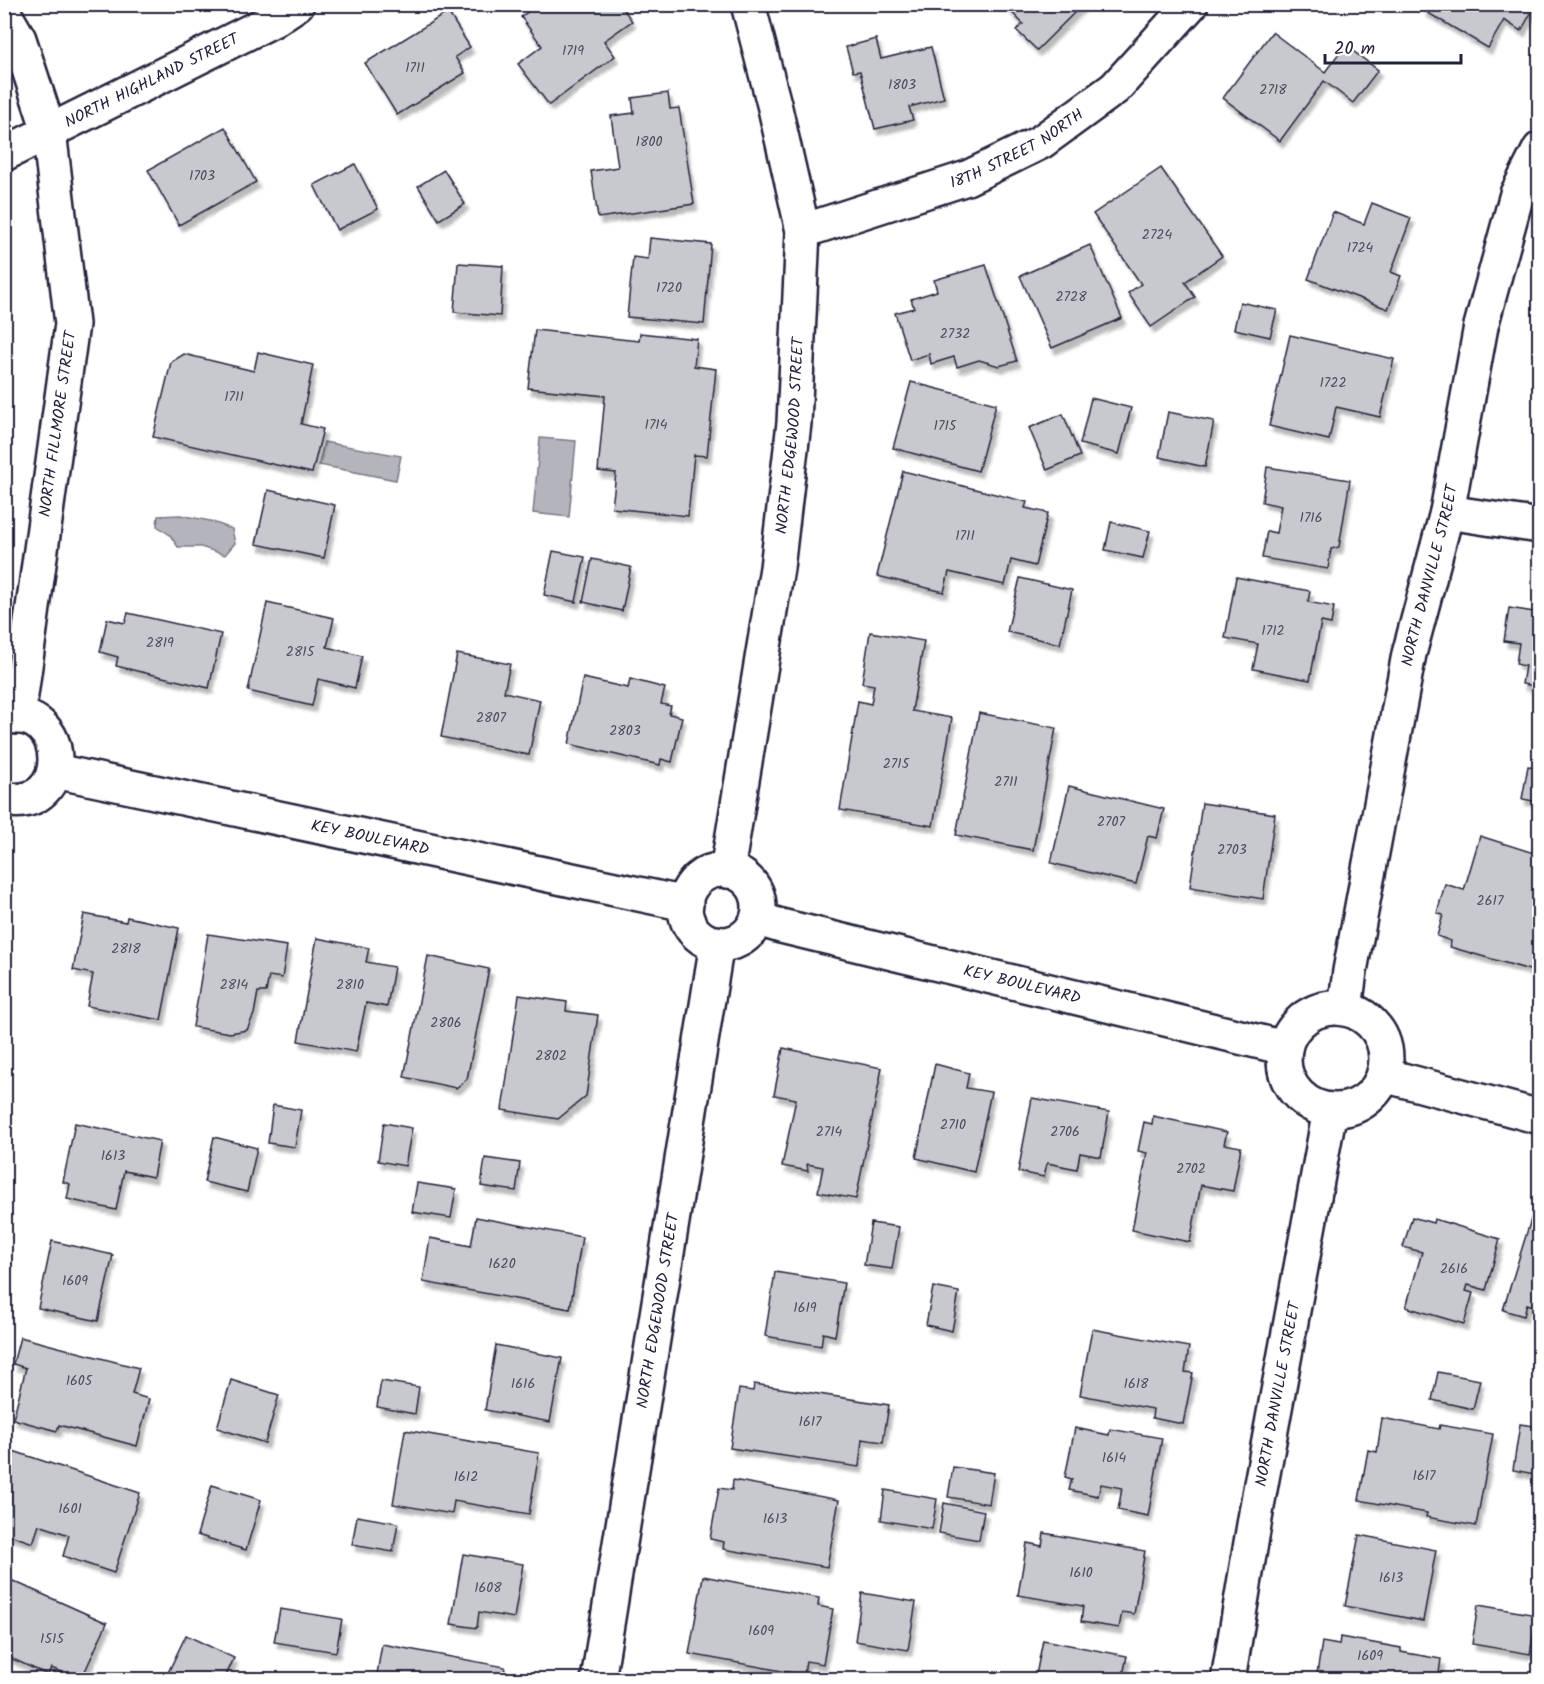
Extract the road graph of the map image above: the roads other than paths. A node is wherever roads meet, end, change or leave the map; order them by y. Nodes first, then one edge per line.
1 (297, 4) edge
2 (748, 4) edge
3 (1191, 4) edge
4 (4, 14) edge
5 (49, 131) junction
6 (1539, 149) edge
7 (4, 154) edge
8 (803, 231) junction
9 (1447, 512) junction
10 (1539, 526) edge
11 (11, 718) edge
12 (55, 771) junction
13 (6, 807) edge
14 (727, 871) junction
15 (686, 904) junction
16 (758, 919) junction
17 (717, 943) junction
18 (1346, 1009) junction
19 (1285, 1048) junction
20 (1384, 1075) junction
21 (1330, 1110) junction
22 (1539, 1118) edge
23 (598, 1680) edge
24 (1228, 1680) edge

1 - 5 street, NORTH HIGHLAND STREET
2 - 8 street, NORTH EDGEWOOD STREET
3 - 8 street, 18TH STREET NORTH
4 - 5 street
5 - 7 street, NORTH HIGHLAND STREET
5 - 11 street, NORTH FILLMORE STREET
6 - 9 street, NORTH DANVILLE STREET
8 - 14 street, NORTH EDGEWOOD STREET
9 - 10 street
9 - 18 street, NORTH DANVILLE STREET
11 - 12 street
12 - 13 street
12 - 15 street, KEY BOULEVARD
14 - 15 street
14 - 16 street
15 - 17 street
16 - 17 street
16 - 19 street, KEY BOULEVARD
17 - 23 street, NORTH EDGEWOOD STREET
18 - 19 street
18 - 20 street
19 - 21 street
20 - 21 street
20 - 22 street
21 - 24 street, NORTH DANVILLE STREET

